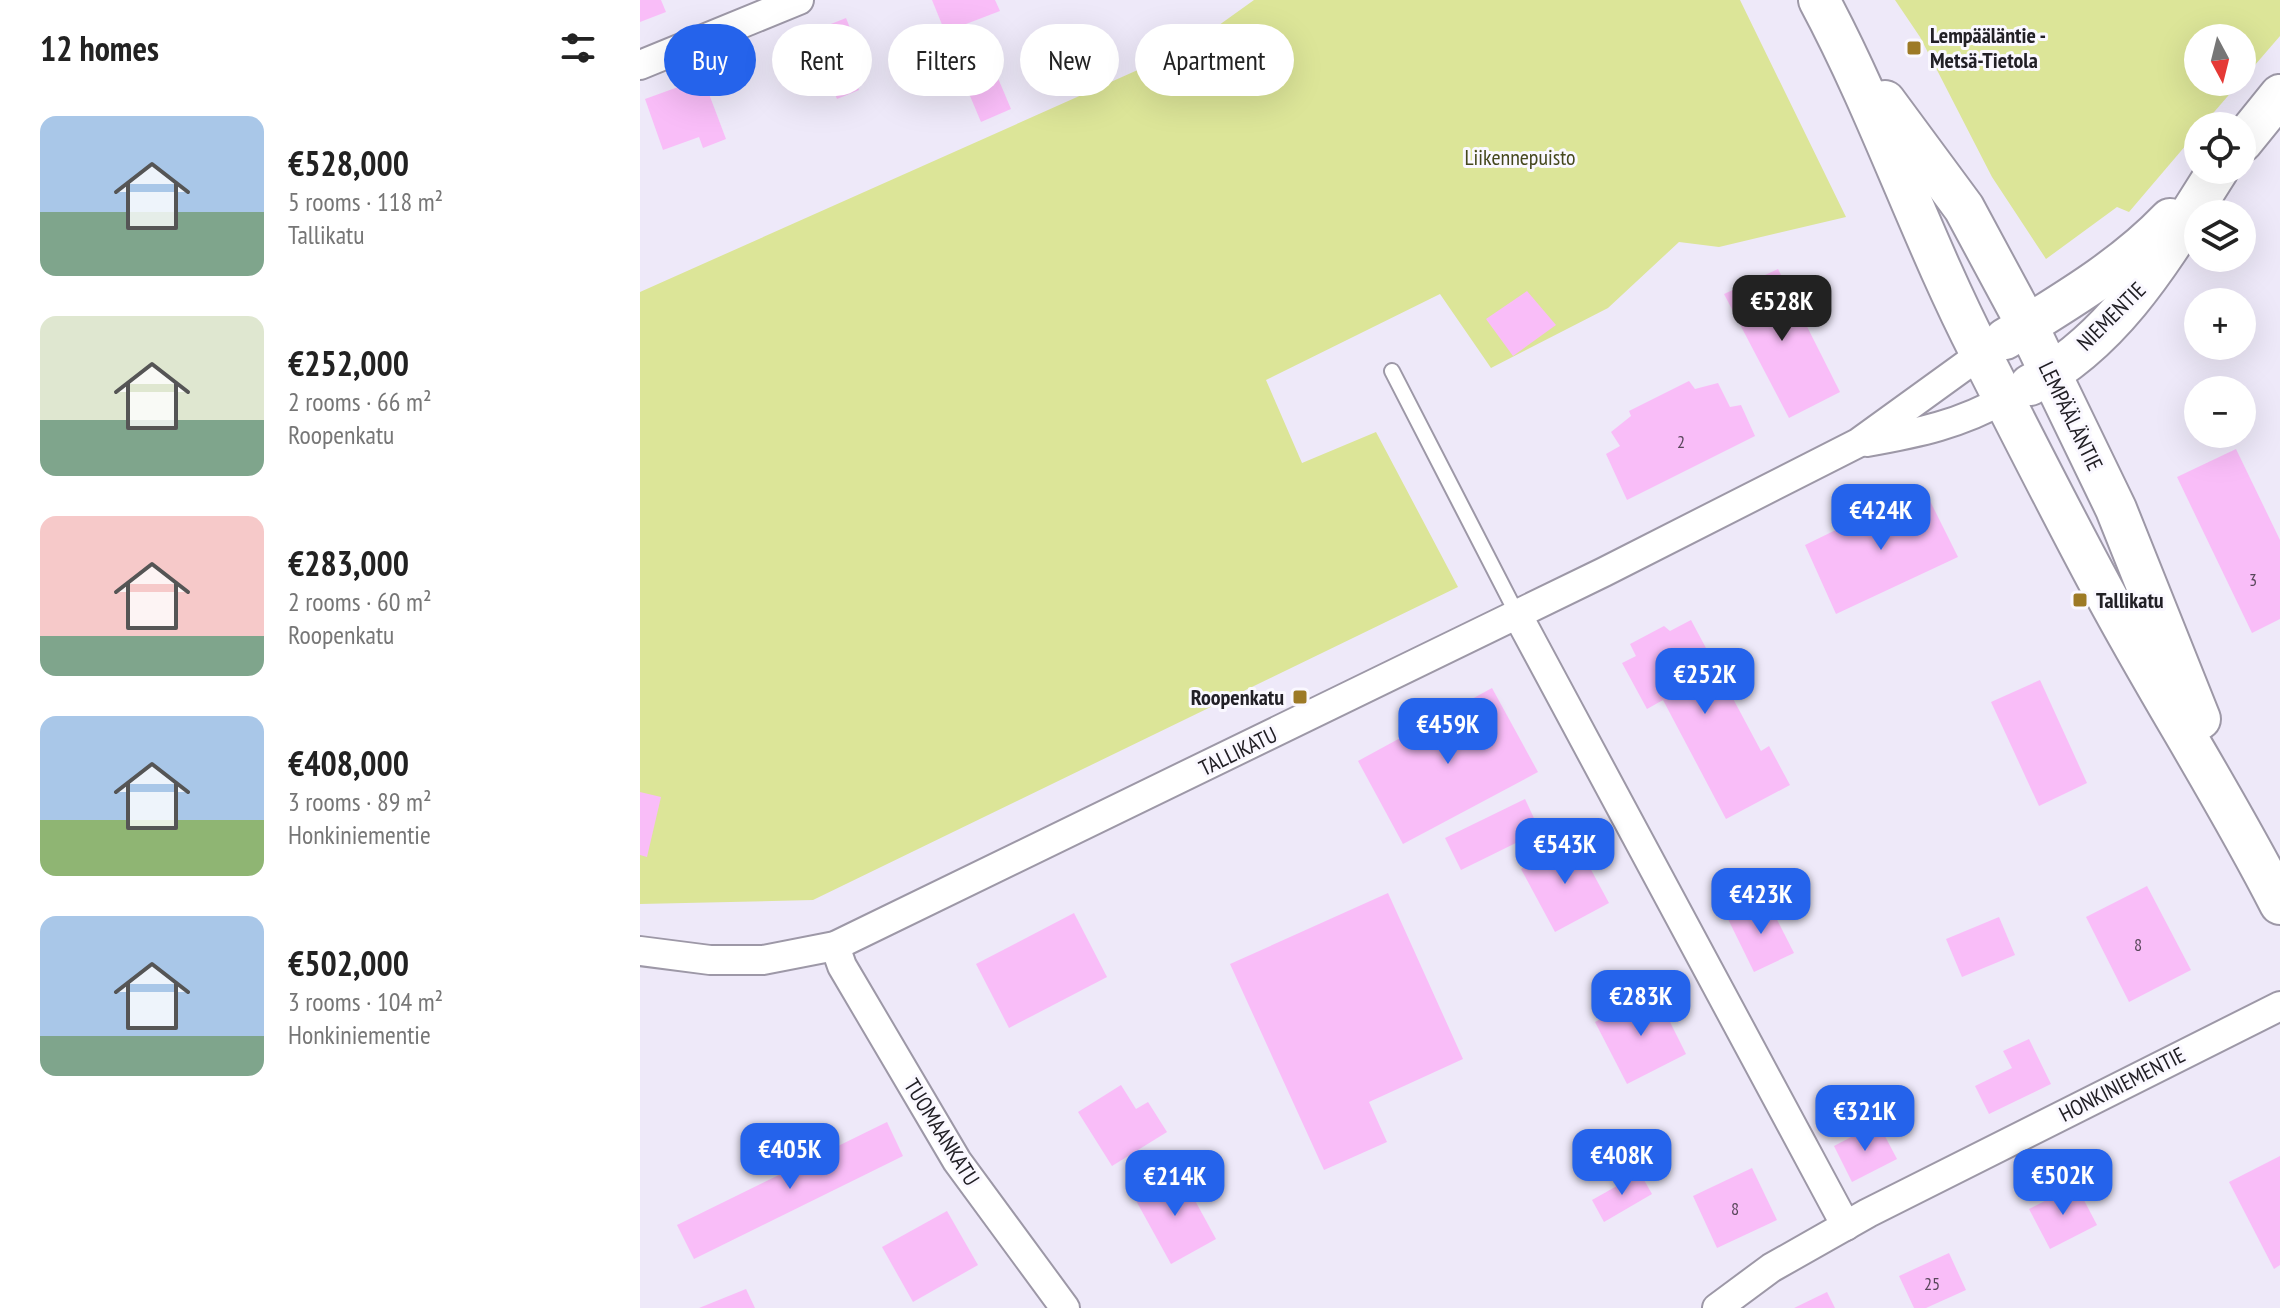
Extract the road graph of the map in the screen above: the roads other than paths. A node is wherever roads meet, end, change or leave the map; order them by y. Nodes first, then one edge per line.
1 (799, 0) edge
2 (1819, 0) edge
3 (1845, 49) junction
4 (640, 65) edge
5 (2280, 95) edge
6 (2256, 125) edge
7 (2204, 184) edge
8 (2208, 184) edge
9 (2027, 325) junction
10 (1981, 354) junction
11 (1392, 371) dead end
12 (2051, 374) junction
13 (2006, 398) junction
14 (1858, 443) junction
15 (1517, 614) junction
16 (2235, 816) junction
17 (2280, 904) edge
18 (835, 946) junction
19 (640, 951) edge
20 (2280, 1006) edge
21 (1846, 1226) junction
22 (1065, 1308) edge
23 (1717, 1308) edge

1 - 4 street
2 - 3 main road, LEMPÄÄLÄNTIE
3 - 9 main road, LEMPÄÄLÄNTIE
3 - 10 main road, LEMPÄÄLÄNTIE
5 - 6 main road
7 - 9 main road, NIEMENTIE
8 - 12 main road, NIEMENTIE
9 - 10 main road, NIEMENTIE
9 - 12 main road, LEMPÄÄLÄNTIE
10 - 13 main road, LEMPÄÄLÄNTIE
10 - 14 street, TALLIKATU
11 - 15 lane
12 - 13 main road, NIEMENTIE
12 - 16 main road, LEMPÄÄLÄNTIE
13 - 14 street, TALLIKATU
13 - 16 main road, LEMPÄÄLÄNTIE
14 - 15 street, TALLIKATU
15 - 18 street, TALLIKATU
15 - 21 street
16 - 17 main road, LEMPÄÄLÄNTIE
18 - 19 street, TALLIKATU
18 - 22 street, TUOMAANKATU
20 - 21 street, HONKINIEMENTIE
21 - 23 street, HONKINIEMENTIE

